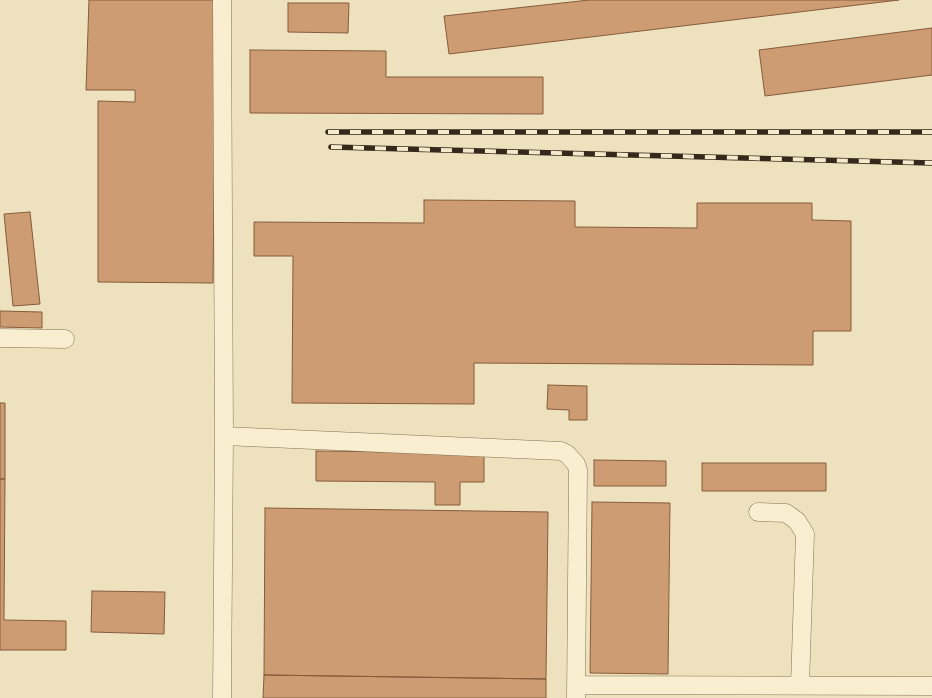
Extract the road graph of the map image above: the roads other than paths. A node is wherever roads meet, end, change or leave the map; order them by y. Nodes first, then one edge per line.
1 (222, 0) edge
2 (0, 338) edge
3 (66, 339) dead end
4 (224, 436) junction
5 (758, 512) dead end
6 (800, 685) junction
7 (932, 686) edge
8 (576, 691) edge
9 (889, 692) edge
10 (222, 698) edge

1 - 4 street
2 - 3 street
4 - 8 street
4 - 10 street
5 - 6 street
6 - 8 street
6 - 9 street
7 - 9 street

